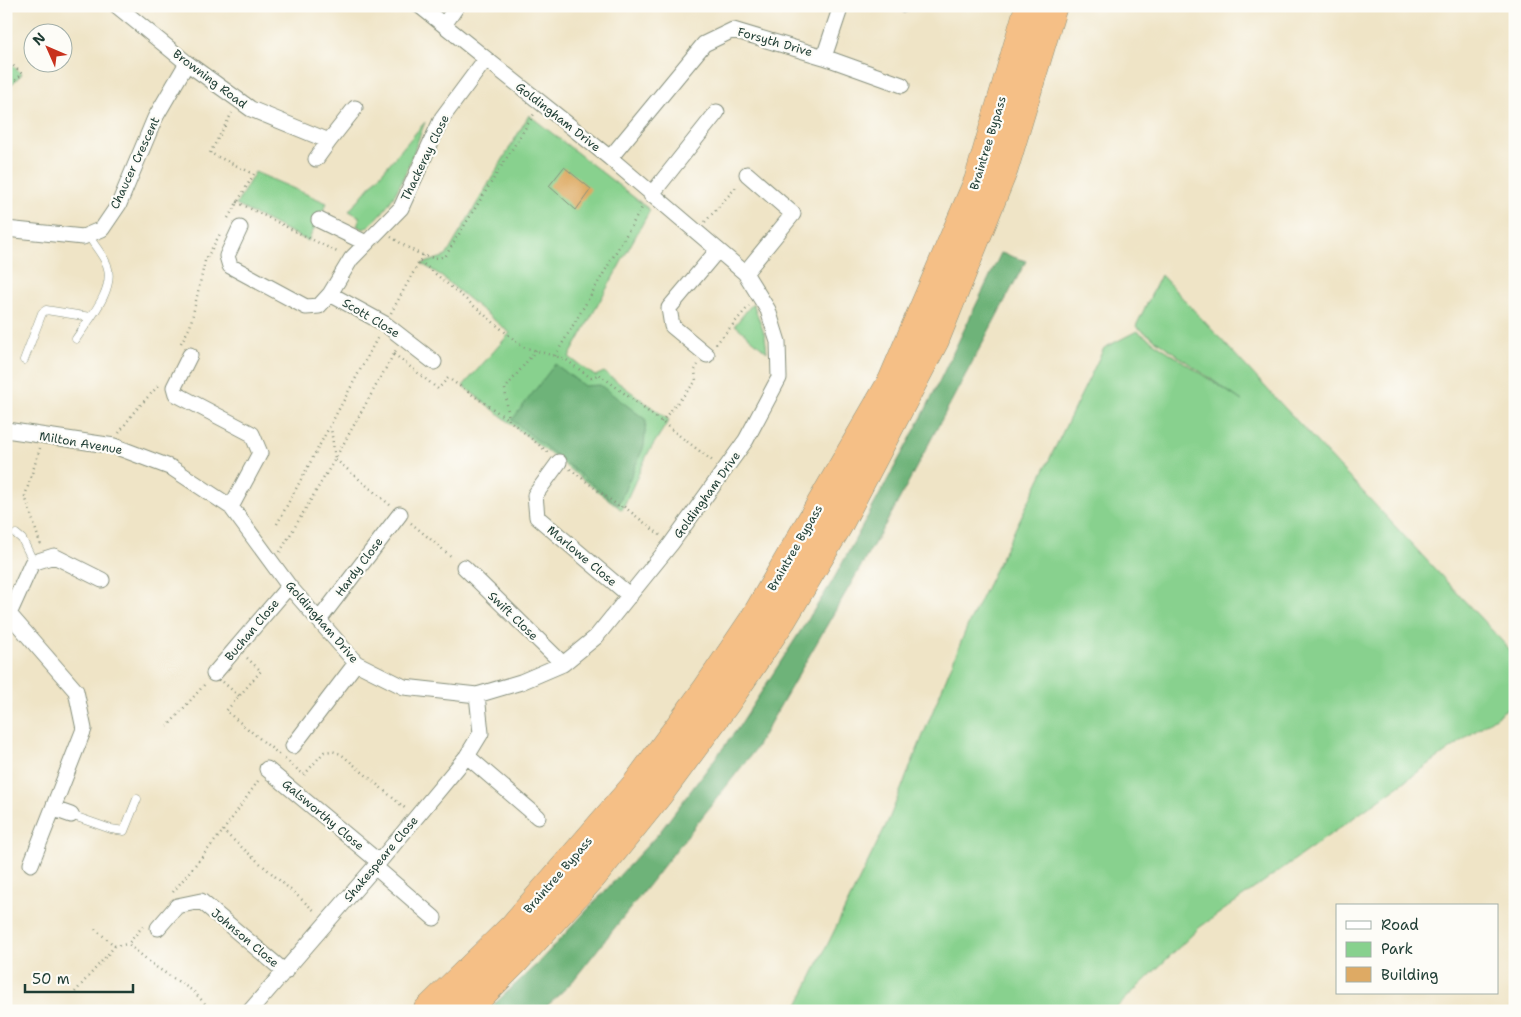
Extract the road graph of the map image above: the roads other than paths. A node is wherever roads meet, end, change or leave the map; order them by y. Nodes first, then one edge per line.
1 (117, 6) edge
2 (420, 6) edge
3 (457, 6) edge
4 (841, 6) edge
5 (1029, 6) edge
6 (1053, 6) edge
7 (444, 25) junction
8 (824, 57) junction
9 (485, 60) junction
10 (187, 64) junction
11 (902, 85) dead end
12 (355, 108) dead end
13 (717, 112) dead end
14 (329, 141) junction
15 (610, 158) junction
16 (316, 159) dead end
17 (747, 174) road end
18 (651, 194) junction
19 (319, 220) dead end
20 (240, 228) dead end
21 (6, 229) edge
22 (88, 235) junction
23 (366, 243) junction
24 (718, 251) junction
25 (745, 273) junction
26 (330, 294) junction
27 (90, 316) junction
28 (76, 340) dead end
29 (184, 352) road end
30 (707, 355) dead end
31 (24, 360) dead end
32 (434, 362) dead end
33 (6, 430) edge
34 (559, 462) dead end
35 (230, 507) junction
36 (400, 514) road end
37 (16, 534) dead end
38 (40, 561) junction
39 (464, 567) road end
40 (102, 580) dead end
41 (289, 586) junction
42 (630, 596) junction
43 (8, 614) edge
44 (318, 620) junction
45 (356, 663) junction
46 (563, 664) junction
47 (214, 674) road end
48 (477, 695) junction
49 (293, 746) dead end
50 (466, 756) junction
51 (267, 768) road end
52 (137, 799) dead end
53 (54, 809) junction
54 (71, 816) joint
55 (538, 817) dead end
56 (31, 864) dead end
57 (377, 864) junction
58 (434, 918) dead end
59 (158, 928) dead end
60 (285, 972) junction
61 (250, 1011) edge
62 (427, 1011) edge
63 (465, 1011) edge

1 - 10 street, Browning Road
2 - 7 street, Goldingham Drive
3 - 7 street
4 - 8 street
5 - 62 highway, Braintree Bypass
6 - 63 highway, Braintree Bypass
7 - 9 street, Goldingham Drive
8 - 11 street, Forsyth Drive
8 - 15 street, Forsyth Drive
9 - 15 street, Goldingham Drive
9 - 23 street, Thackeray Close
10 - 14 street, Browning Road
10 - 22 street, Chaucer Crescent
12 - 14 street
13 - 18 street
14 - 16 street
15 - 18 street, Goldingham Drive
17 - 25 street
18 - 24 street, Goldingham Drive
19 - 23 street
20 - 26 street, Thackeray Close
21 - 22 street
22 - 27 lane
23 - 26 street, Thackeray Close
24 - 25 street, Goldingham Drive
24 - 30 street
25 - 42 street, Goldingham Drive
26 - 32 street, Scott Close
27 - 28 lane
27 - 31 lane
29 - 35 street
33 - 35 street, Milton Avenue
34 - 42 street, Marlowe Close
35 - 41 street, Goldingham Drive
36 - 44 street, Hardy Close
37 - 38 lane
38 - 40 street
38 - 43 street
39 - 46 street, Swift Close
41 - 44 street, Goldingham Drive
41 - 47 street, Buchan Close
42 - 46 street, Goldingham Drive
43 - 53 street
44 - 45 street, Goldingham Drive
45 - 48 street, Goldingham Drive
45 - 49 street
46 - 48 street, Goldingham Drive
48 - 50 street, Shakespeare Close
50 - 55 street
50 - 57 street, Shakespeare Close
51 - 57 street, Galsworthy Close
52 - 54 lane
53 - 54 street
53 - 56 street
57 - 58 street, Galsworthy Close
57 - 60 street, Shakespeare Close
59 - 60 street, Johnson Close
60 - 61 street, Shakespeare Close

